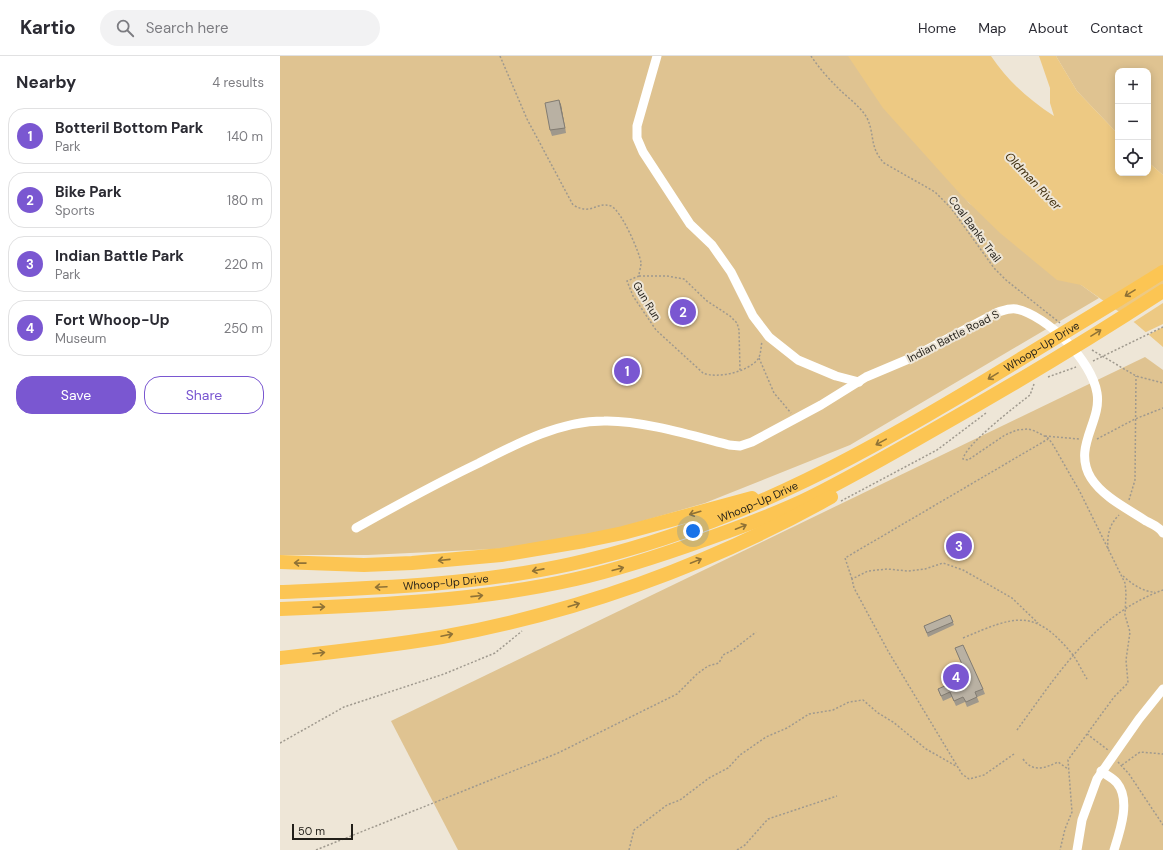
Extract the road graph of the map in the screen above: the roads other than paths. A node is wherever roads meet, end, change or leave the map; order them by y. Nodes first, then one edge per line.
1 (657, 56) edge
2 (1163, 272) edge
3 (1163, 291) edge
4 (1039, 369) junction
5 (859, 382) junction
6 (800, 484) junction
7 (356, 528) dead end
8 (1162, 531) edge
9 (280, 562) edge
10 (280, 592) edge
11 (280, 609) edge
12 (280, 658) edge
13 (1163, 689) edge
14 (1101, 771) junction
15 (1077, 850) edge
16 (1114, 850) edge

1 - 5 street
2 -> 6 highway, Whoop-Up Drive
4 -> 3 highway, Whoop-Up Drive
11 -> 4 highway, Whoop-Up Drive
12 -> 4 highway
5 - 7 street, Indian Battle Road S
5 - 8 street, Indian Battle Road S
6 -> 9 highway
6 -> 10 highway, Whoop-Up Drive
13 - 14 street
14 - 15 street
14 - 16 street

